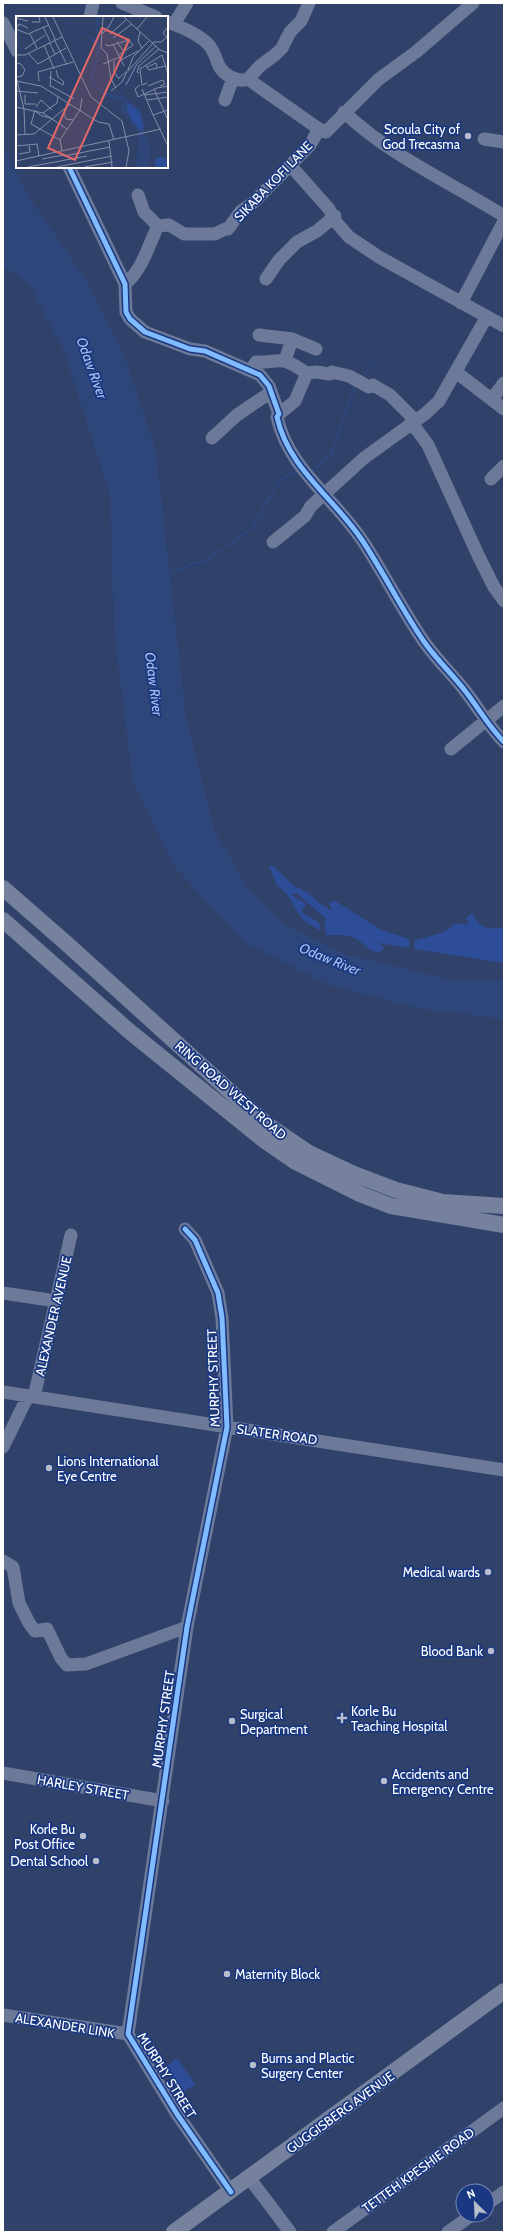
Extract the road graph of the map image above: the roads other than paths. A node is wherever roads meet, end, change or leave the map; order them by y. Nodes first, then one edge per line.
1 (93, 3) edge
2 (122, 3) edge
3 (187, 3) edge
4 (309, 3) edge
5 (474, 3) edge
6 (90, 16) edge
7 (154, 16) edge
8 (3, 23) edge
9 (170, 23) edge
10 (16, 49) edge
11 (233, 78) junction
12 (248, 79) junction
13 (225, 100) dead end
14 (344, 112) junction
15 (319, 129) junction
16 (484, 139) dead end
17 (504, 142) edge
18 (291, 166) junction
19 (69, 168) edge
20 (138, 195) dead end
21 (335, 216) junction
22 (504, 216) edge
23 (504, 222) edge
24 (163, 226) junction
25 (266, 279) dead end
26 (126, 284) junction
27 (461, 303) junction
28 (486, 318) junction
29 (504, 326) edge
30 (259, 335) dead end
31 (292, 339) junction
32 (316, 349) dead end
33 (285, 361) junction
34 (251, 370) junction
35 (456, 372) junction
36 (307, 373) junction
37 (504, 383) edge
38 (271, 392) junction
39 (492, 399) junction
40 (504, 409) edge
41 (279, 414) junction
42 (413, 422) junction
43 (212, 438) dead end
44 (504, 466) edge
45 (491, 479) dead end
46 (324, 494) junction
47 (273, 542) dead end
48 (504, 601) edge
49 (504, 706) edge
50 (486, 721) junction
51 (504, 742) edge
52 (451, 749) dead end
53 (3, 888) edge
54 (3, 920) edge
55 (66, 943) junction
56 (50, 963) junction
57 (504, 1206) edge
58 (504, 1225) edge
59 (185, 1229) dead end
60 (71, 1236) dead end
61 (3, 1293) edge
62 (56, 1301) junction
63 (3, 1392) edge
64 (31, 1396) junction
65 (227, 1427) junction
66 (3, 1447) edge
67 (504, 1470) edge
68 (3, 1561) edge
69 (187, 1627) junction
70 (3, 1773) edge
71 (163, 1801) junction
72 (504, 1991) edge
73 (3, 2015) edge
74 (128, 2034) junction
75 (504, 2108) edge
76 (250, 2179) junction
77 (231, 2192) junction
78 (504, 2192) edge
79 (495, 2198) edge
80 (461, 2223) edge
81 (174, 2232) edge
82 (290, 2232) edge
83 (333, 2232) edge
84 (448, 2232) edge

1 - 6 street
2 - 7 street
3 - 9 street
4 - 12 street
5 - 14 street, SIKABA KOFI LANE
8 - 10 street
9 - 11 street
11 - 12 street
11 - 13 street
12 - 15 street
14 - 15 street, SIKABA KOFI LANE
14 - 22 street
15 - 18 street, SIKABA KOFI LANE
16 - 17 street
18 - 21 street
18 - 24 street, SIKABA KOFI LANE
19 - 26 street
20 - 24 street, SIKABA KOFI LANE
21 - 25 street
21 - 27 street
23 - 27 street
24 - 26 street
26 - 34 street
27 - 28 street
28 - 29 street
28 - 35 street
30 - 31 street
31 - 32 street
31 - 33 street
33 - 34 street
33 - 36 street
34 - 38 street
35 - 39 street
35 - 42 street
36 - 41 street
36 - 42 street
37 - 39 street
38 - 41 street
38 - 43 street
39 - 40 street
41 - 46 street
42 - 46 street
42 - 48 street
44 - 45 street
46 - 47 street
46 - 50 street
49 - 50 street
50 - 51 street
50 - 52 street
53 - 55 main road, RING ROAD WEST ROAD
54 - 56 main road, RING ROAD WEST ROAD
55 - 56 main road
55 - 57 main road, RING ROAD WEST ROAD
56 - 58 main road, RING ROAD WEST ROAD
59 - 65 street, MURPHY STREET
60 - 62 street, ALEXANDER AVENUE
61 - 62 street
62 - 64 street, ALEXANDER AVENUE
63 - 64 street, SLATER ROAD
64 - 65 street, SLATER ROAD
64 - 66 street, ALEXANDER AVENUE
65 - 67 street, SLATER ROAD
65 - 69 street, MURPHY STREET
68 - 69 street
69 - 71 street, MURPHY STREET
70 - 71 street, HARLEY STREET
71 - 74 street, MURPHY STREET
72 - 76 main road, GUGGISBERG AVENUE
73 - 74 street, ALEXANDER LINK
74 - 77 street, MURPHY STREET
75 - 83 street, TETTEH KPESHIE ROAD
76 - 77 main road, GUGGISBERG AVENUE
76 - 82 street
77 - 81 main road, GUGGISBERG AVENUE
78 - 79 street
80 - 84 street

